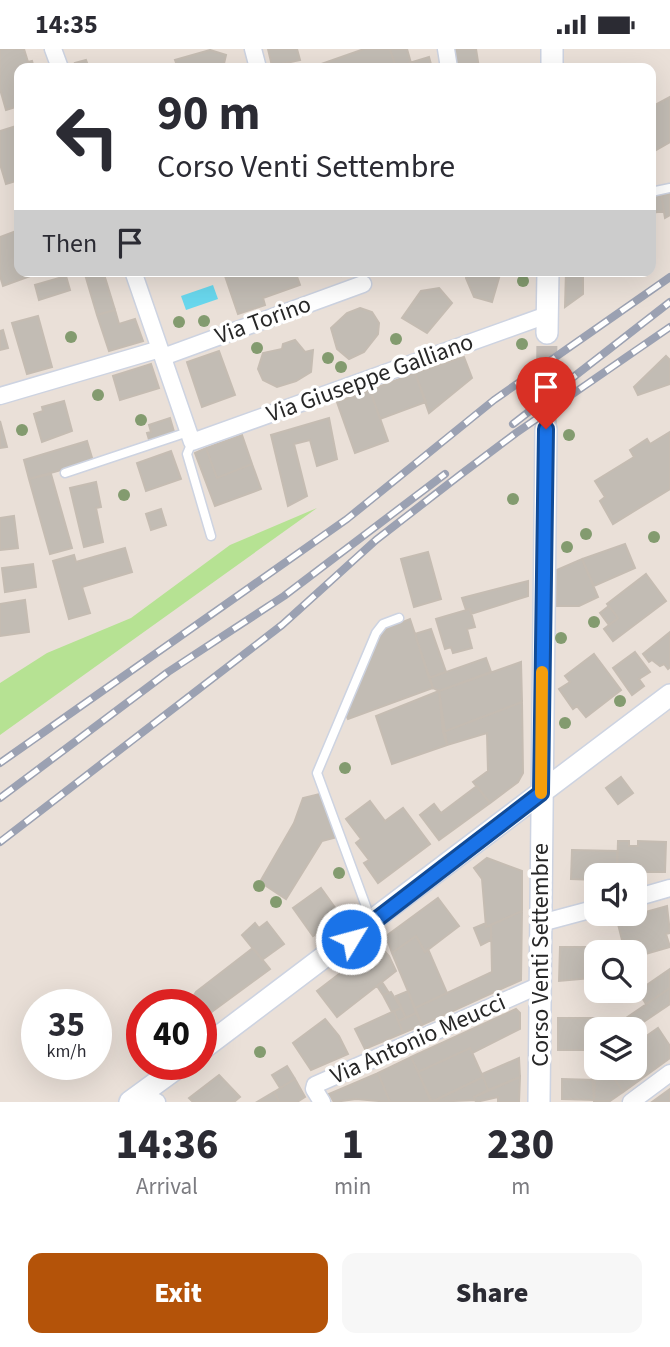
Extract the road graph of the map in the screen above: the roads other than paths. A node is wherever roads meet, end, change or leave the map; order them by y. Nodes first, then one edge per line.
1 (135, 277) edge
2 (548, 277) edge
3 (363, 284) dead end
4 (547, 324) joint
5 (162, 353) junction
6 (0, 396) edge
7 (546, 429) tunnel mouth
8 (190, 437) junction
9 (65, 474) dead end
10 (211, 536) dead end
11 (399, 618) dead end
12 (670, 695) edge
13 (541, 793) junction
14 (670, 888) edge
15 (647, 895) edge
16 (584, 911) edge
17 (372, 923) junction
18 (541, 923) junction
19 (540, 985) junction
20 (217, 1038) edge
21 (670, 1073) edge
22 (164, 1080) edge
23 (143, 1099) edge
24 (321, 1102) edge
25 (539, 1102) edge
26 (631, 1102) edge

1 - 5 street
2 - 4 street
3 - 5 street, Via Torino
4 - 8 street, Via Giuseppe Galliano
5 - 6 street, Via Torino
5 - 8 street
7 - 13 street, Corso Venti Settembre
8 - 9 lane
8 - 10 lane
11 - 17 lane
12 - 13 street
13 - 17 street
13 - 18 street, Corso Venti Settembre
14 - 15 street
16 - 18 street
17 - 20 street
18 - 19 street, Corso Venti Settembre
19 - 24 street, Via Antonio Meucci
19 - 25 street, Corso Venti Settembre
21 - 26 street
22 - 23 street

